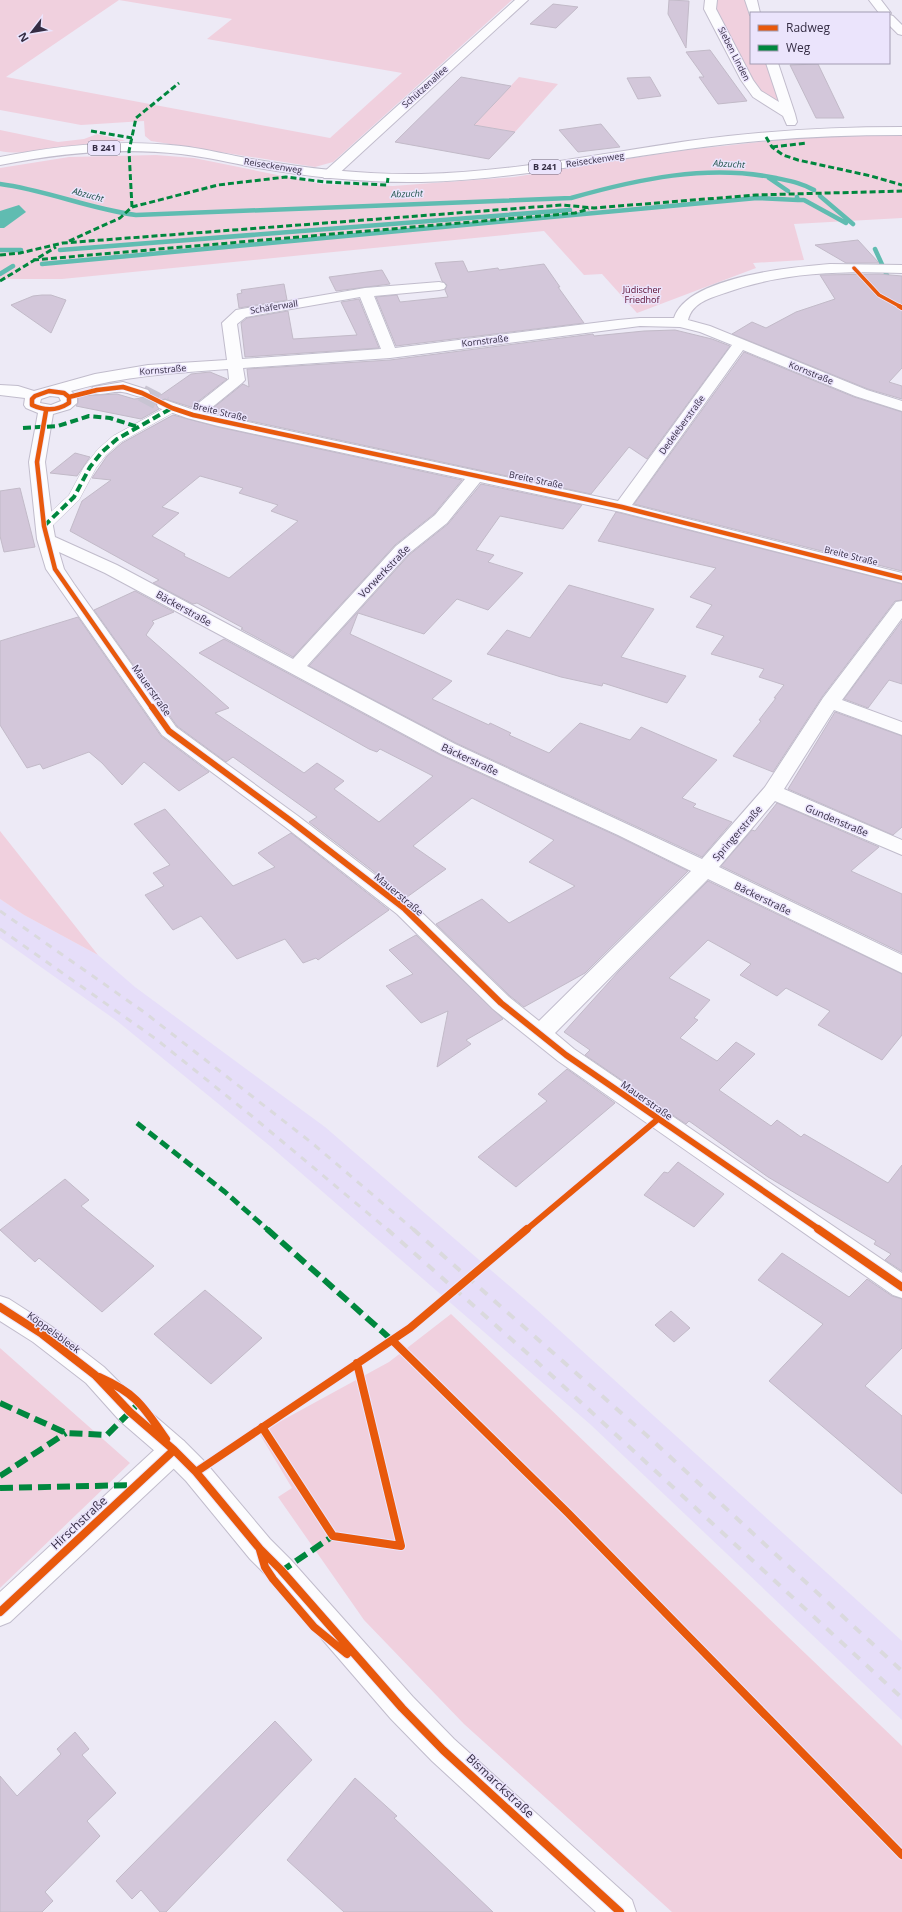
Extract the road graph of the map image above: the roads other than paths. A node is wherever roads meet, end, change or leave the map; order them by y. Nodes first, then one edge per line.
1 (522, 0) edge
2 (711, 0) edge
3 (751, 0) edge
4 (875, 0) edge
5 (754, 12) edge
6 (884, 12) edge
7 (890, 19) edge
8 (902, 32) edge
9 (772, 64) edge
10 (789, 114) junction
11 (902, 131) edge
12 (794, 134) junction
13 (0, 161) edge
14 (329, 175) junction
15 (896, 269) edge
16 (439, 286) dead end
17 (365, 292) junction
18 (680, 323) junction
19 (741, 343) junction
20 (390, 353) junction
21 (234, 365) junction
22 (0, 390) edge
23 (142, 393) tunnel mouth
24 (62, 394) junction
25 (35, 396) junction
26 (169, 406) joint
27 (902, 406) edge
28 (46, 411) junction
29 (193, 415) junction
30 (476, 476) junction
31 (622, 507) junction
32 (45, 532) junction
33 (902, 578) edge
34 (902, 606) edge
35 (295, 668) junction
36 (830, 702) junction
37 (902, 729) edge
38 (772, 792) junction
39 (902, 848) edge
40 (705, 869) junction
41 (902, 965) edge
42 (540, 1034) junction
43 (902, 1287) edge
44 (0, 1307) edge
45 (174, 1450) junction
46 (0, 1612) edge
47 (620, 1912) edge

1 - 14 street, Schützenallee
2 - 10 street, Sieben Linden
3 - 5 street
4 - 6 street
7 - 8 street
9 - 10 street
10 - 12 street
11 - 12 street, Reiseckenweg / B 241
12 - 14 street, Reiseckenweg / B 241
13 - 14 street, Reiseckenweg / B 241
15 - 18 street
16 - 17 street, Schäferwall
17 - 20 street
17 - 21 street, Schäferwall
18 - 19 street, Kornstraße
18 - 20 street, Kornstraße
19 - 27 street, Kornstraße
19 - 31 street, Dedeleberstraße
20 - 21 street, Kornstraße
21 - 24 street, Kornstraße
21 - 29 street
22 - 25 street
23 - 24 street
24 - 25 street
24 - 28 street
25 - 28 street
26 - 29 street, Breite Straße
26 - 32 street
28 - 32 street, Mauerstraße
29 - 30 street, Breite Straße
30 - 31 street, Breite Straße
30 - 35 street, Vorwerkstraße
31 - 33 street, Breite Straße
32 - 35 street, Bäckerstraße
32 - 42 street, Mauerstraße
34 - 36 street, Springerstraße
35 - 40 street, Bäckerstraße
36 - 37 street
36 - 38 street, Springerstraße
38 - 39 street, Gundenstraße
38 - 40 street, Springerstraße
40 - 41 street, Bäckerstraße
40 - 42 street, Springerstraße
42 - 43 street, Mauerstraße
44 - 45 street, Köppelsbleek
45 - 46 street, Hirschstraße
45 - 47 street, Bismarckstraße

